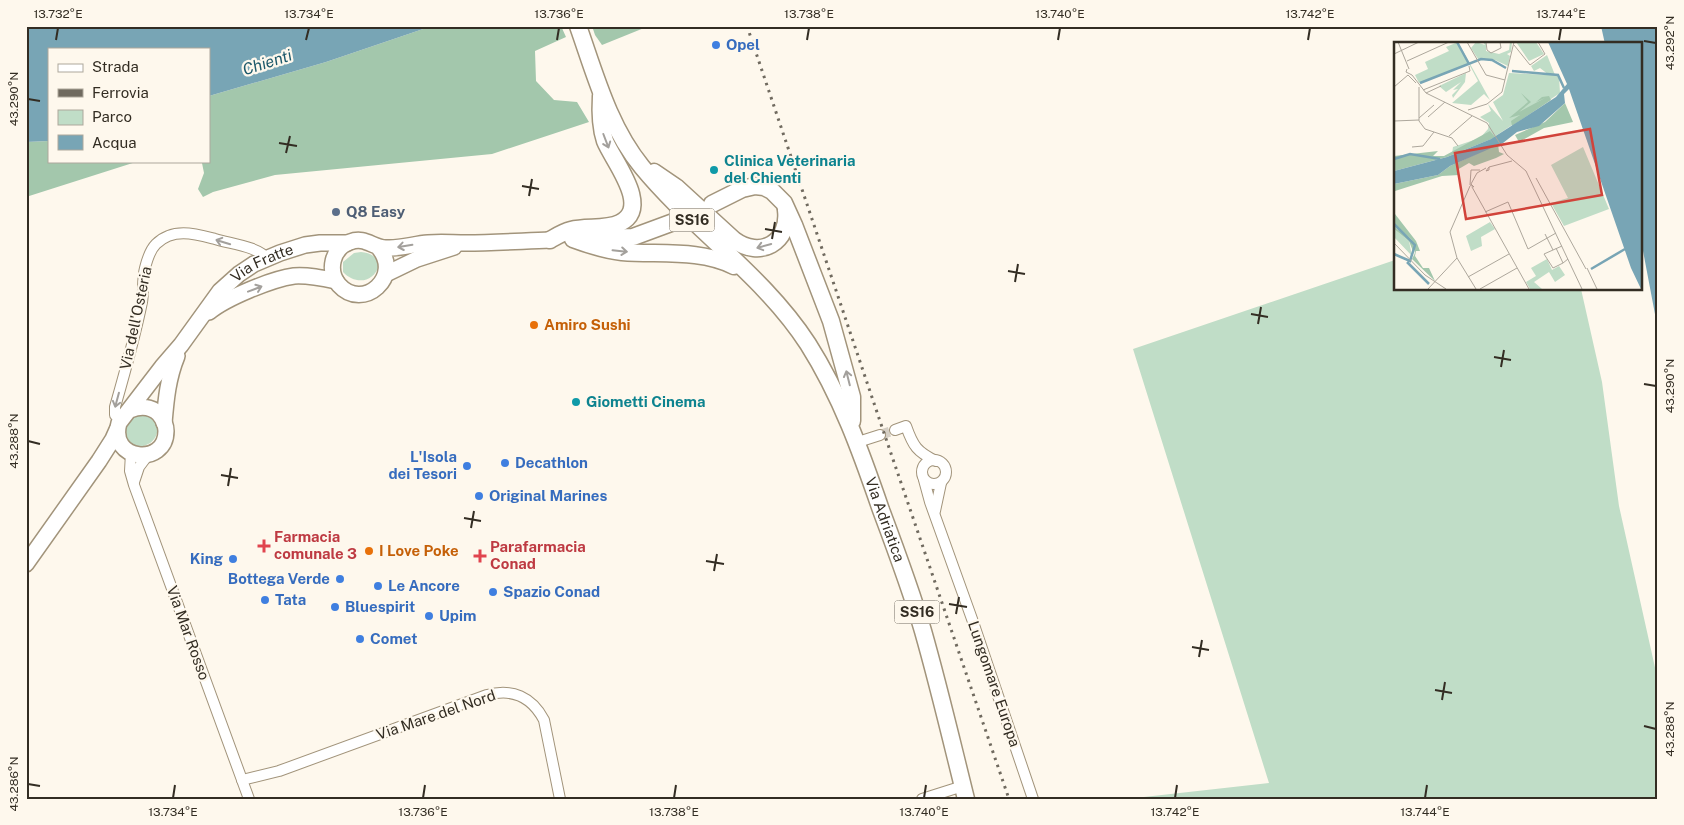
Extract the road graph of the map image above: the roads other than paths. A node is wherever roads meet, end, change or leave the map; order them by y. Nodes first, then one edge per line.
1 (578, 26) edge
2 (599, 88) junction
3 (641, 166) junction
4 (712, 204) dead end
5 (786, 209) junction
6 (679, 220) dead end
7 (550, 240) junction
8 (573, 240) junction
9 (347, 243) junction
10 (467, 243) junction
11 (378, 247) junction
12 (268, 259) junction
13 (745, 271) junction
14 (386, 274) junction
15 (336, 281) junction
16 (198, 321) junction
17 (181, 345) junction
18 (122, 420) junction
19 (164, 422) junction
20 (852, 426) junction
21 (895, 430) dead end
22 (880, 435) tunnel mouth
23 (858, 442) junction
24 (130, 453) junction
25 (148, 455) junction
26 (99, 461) junction
27 (936, 461) junction
28 (924, 480) junction
29 (940, 483) junction
30 (134, 485) junction
31 (934, 512) junction
32 (26, 564) edge
33 (242, 780) junction
34 (964, 793) edge
35 (249, 799) edge
36 (560, 799) edge
37 (922, 799) edge
38 (1033, 799) edge

1 - 2 main road, SS16
2 - 3 main road, SS16
2 -> 7 main road
5 -> 3 main road
3 - 13 main road, SS16
4 - 5 main road
20 -> 5 main road
6 - 8 main road
7 - 8 main road
7 - 10 main road, Via Fratte
8 -> 13 main road
9 - 11 main road, Via Fratte
9 - 12 main road, Via Fratte
9 - 15 main road
10 -> 11 main road, Via Fratte
10 - 14 main road, Via Fratte
11 - 14 main road
12 - 16 main road, Via Fratte
12 -> 18 street, Via dell'Osteria
13 - 20 main road, Via Adriatica / SS16
14 - 15 main road, Via Fratte
16 -> 15 main road, Via Fratte
16 - 17 main road, Via Fratte
17 - 18 main road, Via Fratte
17 - 19 main road, Via Fratte
18 - 19 main road
18 - 24 main road
18 - 26 main road, Via Fratte
19 - 25 main road, Via Fratte
20 - 23 main road, Via Adriatica / SS16
21 - 27 street
22 - 23 street
23 - 34 main road, Via Adriatica / SS16
24 - 25 main road
24 - 26 main road
24 - 30 street, Via Mar Rosso
25 - 30 street
26 - 32 main road, Via Fratte
27 - 28 street
27 - 29 street
28 - 29 street
28 - 31 street, Lungomare Europa
29 - 31 street
30 - 33 street, Via Mar Rosso
31 - 38 street, Lungomare Europa
33 - 35 street, Via Mar Rosso
33 - 36 street, Via Mare del Nord
34 - 37 street

